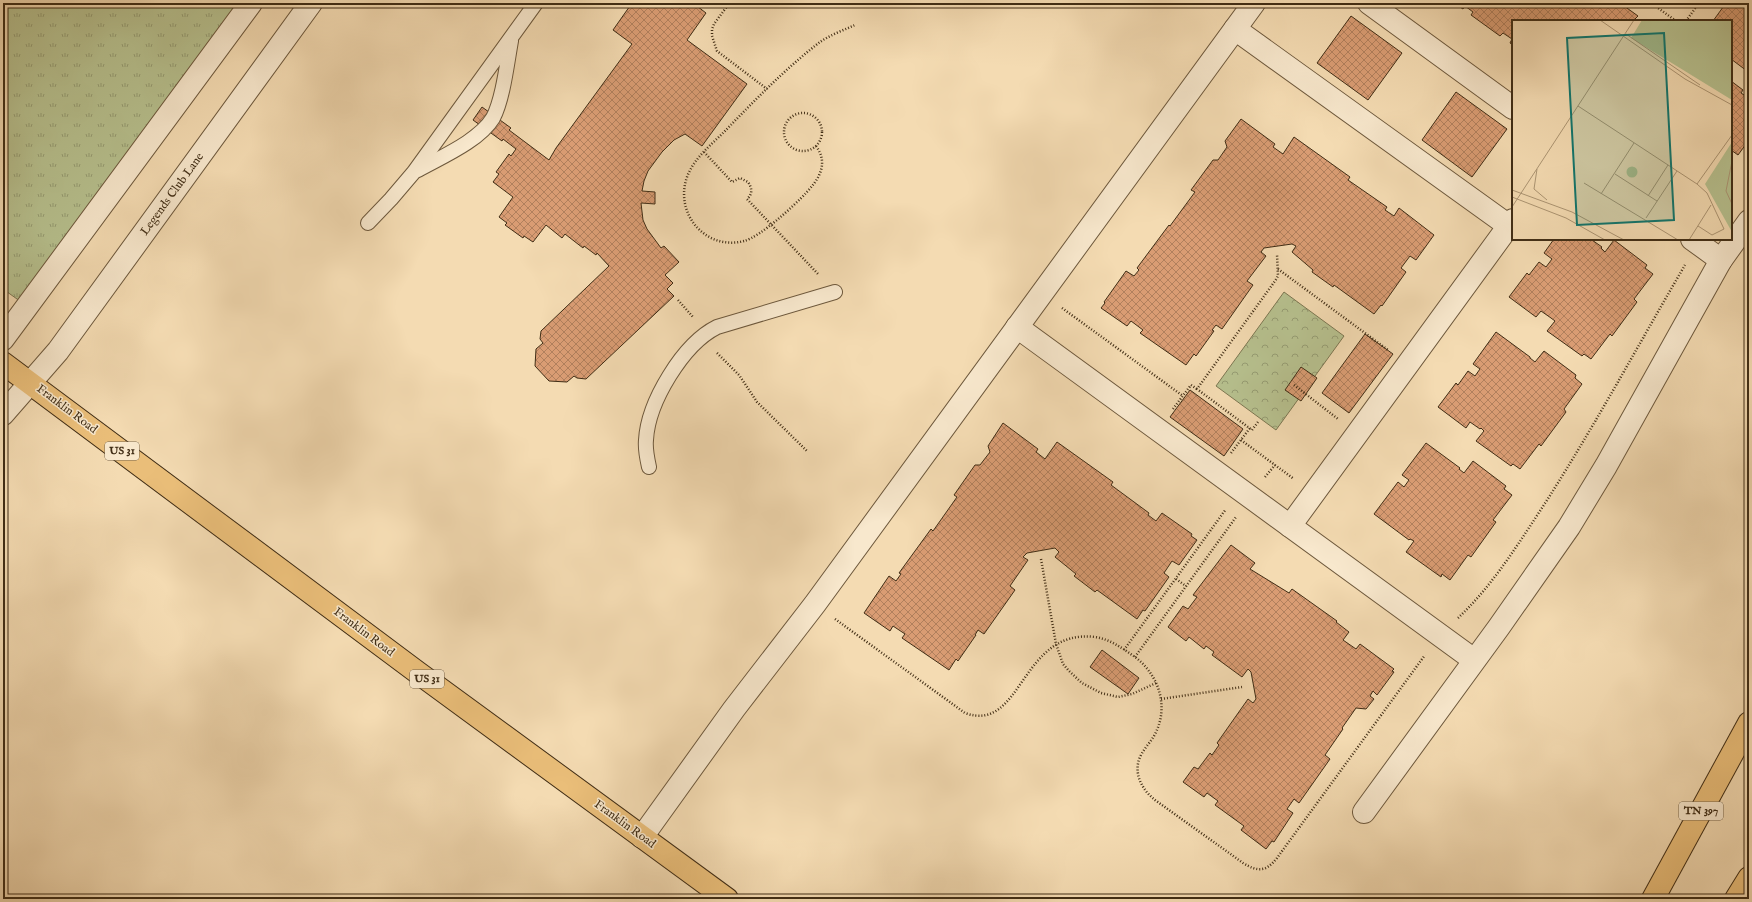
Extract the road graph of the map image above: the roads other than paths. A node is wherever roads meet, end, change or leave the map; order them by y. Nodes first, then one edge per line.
1 (251, 3) edge
2 (311, 3) edge
3 (536, 3) edge
4 (1254, 3) edge
5 (1368, 3) edge
6 (1235, 29) junction
7 (512, 36) junction
8 (1512, 107) edge
9 (414, 172) junction
10 (1749, 221) edge
11 (368, 223) dead end
12 (1511, 223) edge
13 (1695, 241) edge
14 (1721, 260) junction
15 (835, 292) road end
16 (1017, 327) junction
17 (3, 339) edge
18 (3, 363) edge
19 (31, 382) junction
20 (3, 414) edge
21 (649, 467) dead end
22 (1290, 526) junction
23 (1474, 660) junction
24 (1749, 723) edge
25 (1364, 812) dead end
26 (642, 837) junction
27 (1749, 878) edge
28 (727, 899) edge
29 (1653, 899) edge
30 (1736, 899) edge

1 - 17 street
2 - 19 street, Legends Club Lane
3 - 7 lane
4 - 6 street
5 - 8 street
6 - 12 street
6 - 16 street
7 - 9 lane
7 - 9 lane
9 - 11 lane
10 - 14 street
12 - 22 street
13 - 14 street
14 - 23 street
15 - 21 lane
16 - 22 street
16 - 26 street
18 - 19 main road, Franklin Road / US 31
19 - 20 street, Legends Club Lane
19 - 26 main road, Franklin Road / US 31
22 - 23 street
23 - 25 street
24 - 29 main road, TN 397
26 - 28 main road, Franklin Road / US 31
27 - 30 main road

